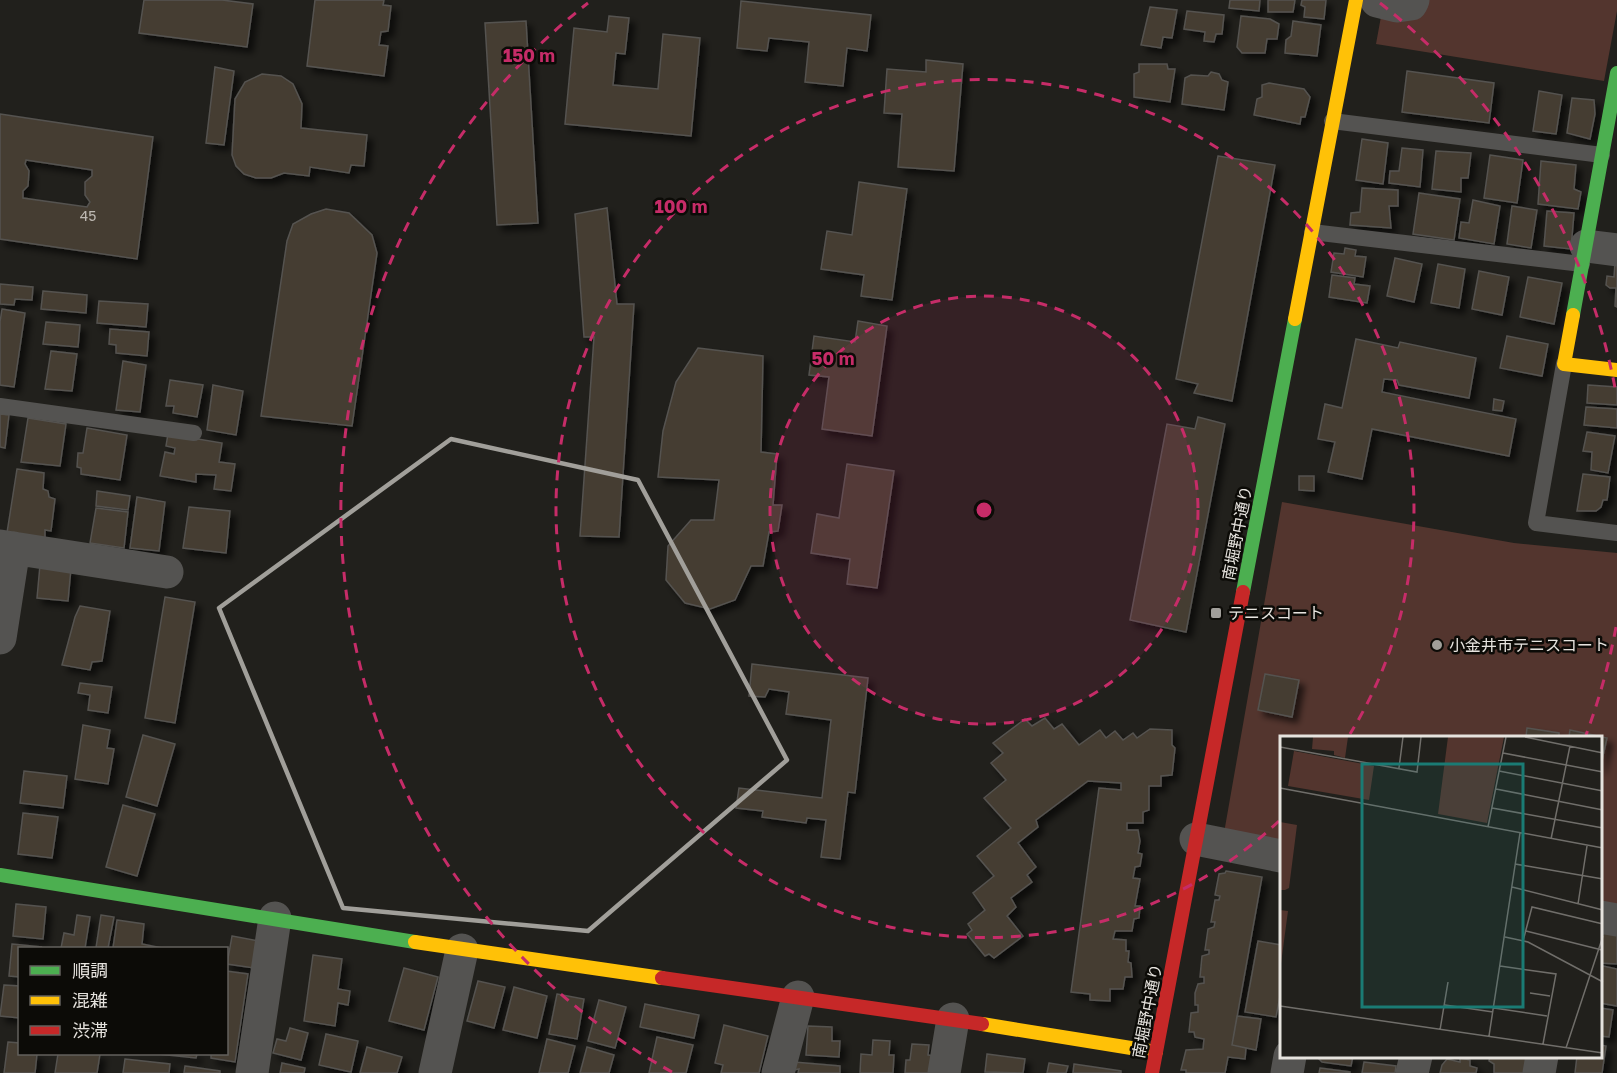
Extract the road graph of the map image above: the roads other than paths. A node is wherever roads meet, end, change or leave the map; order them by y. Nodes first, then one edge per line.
1 (1413, 0) edge
2 (1366, 1) edge
3 (1617, 73) edge
4 (1332, 121) junction
5 (1602, 155) junction
6 (1312, 232) junction
7 (1595, 253) edge
8 (1564, 364) junction
9 (1617, 370) edge
10 (0, 406) edge
11 (194, 433) dead end
12 (1617, 533) edge
13 (7, 547) edge
14 (167, 572) dead end
15 (0, 638) edge
16 (1196, 839) junction
17 (1280, 856) edge
18 (0, 875) edge
19 (1602, 917) edge
20 (275, 918) junction
21 (1617, 920) edge
22 (462, 950) junction
23 (798, 997) junction
24 (953, 1019) junction
25 (1156, 1052) junction
26 (1290, 1058) edge
27 (1416, 1058) edge
28 (1542, 1058) edge
29 (437, 1072) edge
30 (252, 1073) edge
31 (778, 1073) edge
32 (944, 1073) edge
33 (1152, 1073) edge
34 (1287, 1073) edge
35 (1412, 1073) edge
36 (1539, 1073) edge

1 - 2 street
2 - 4 street, 南堀野中通り
3 - 5 street
4 - 5 lane
4 - 6 street, 南堀野中通り
5 - 7 street
6 - 7 lane
6 - 16 street, 南堀野中通り
7 - 8 street
8 - 9 street
8 - 12 lane
10 - 11 lane
13 - 14 street
13 - 15 street
16 - 17 street
16 - 25 street, 南堀野中通り
18 - 20 street
19 - 21 street
20 - 22 street
20 - 30 street
22 - 23 street
22 - 29 street
23 - 24 street
23 - 31 street
24 - 25 street
24 - 32 street
25 - 33 street, 南堀野中通り
26 - 34 street
27 - 35 street
28 - 36 street

